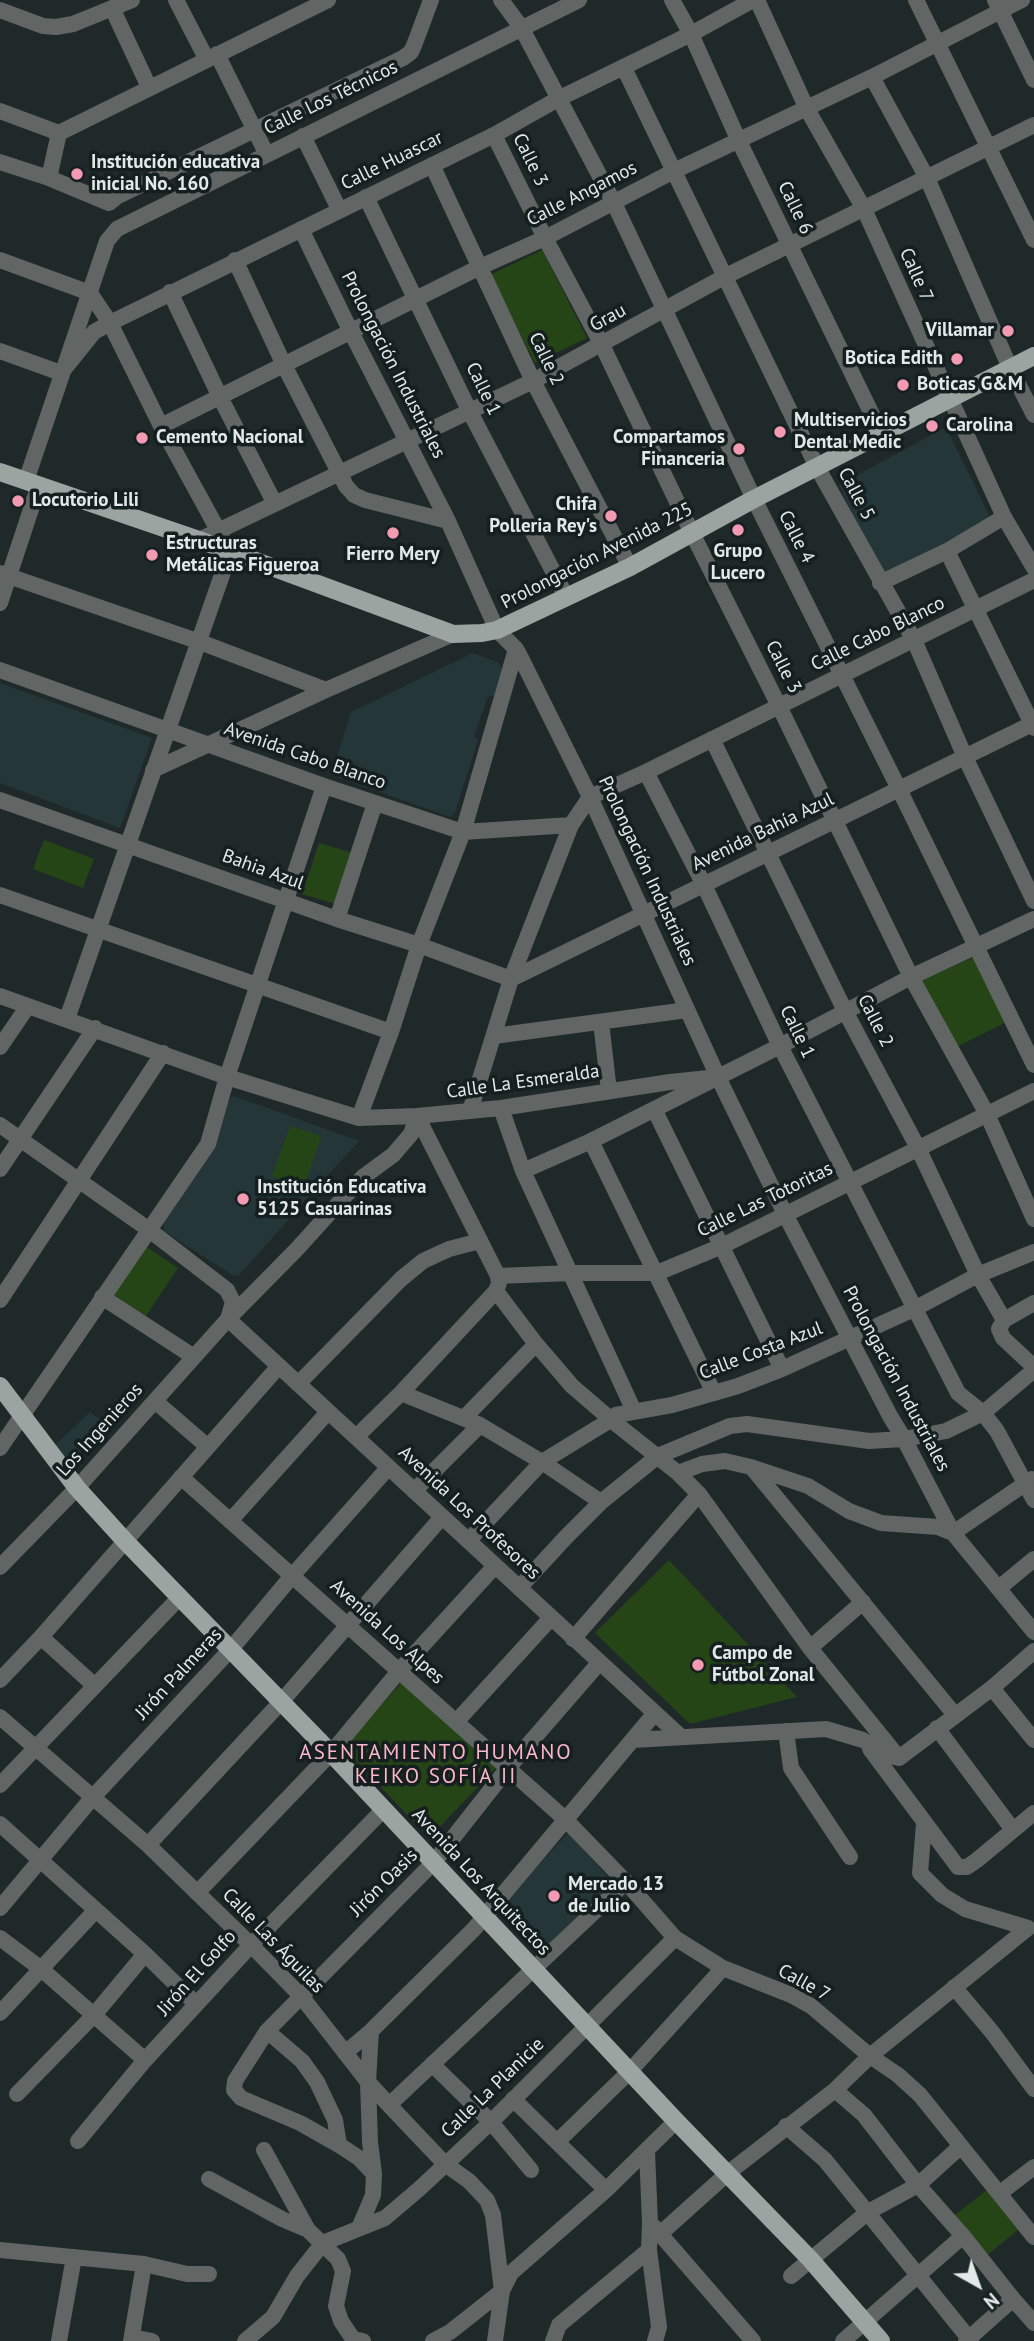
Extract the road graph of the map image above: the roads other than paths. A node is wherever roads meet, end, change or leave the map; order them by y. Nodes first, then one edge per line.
1 (132, 0) edge
2 (176, 0) edge
3 (328, 0) edge
4 (432, 0) edge
5 (501, 0) edge
6 (579, 0) edge
7 (672, 0) edge
8 (755, 0) edge
9 (916, 0) edge
10 (1022, 0) edge
11 (998, 6) edge
12 (112, 8) junction
13 (1, 14) edge
14 (521, 27) junction
15 (691, 34) junction
16 (936, 43) junction
17 (211, 56) junction
18 (624, 68) junction
19 (872, 77) junction
20 (1034, 80) edge
21 (149, 87) junction
22 (558, 99) junction
23 (807, 109) junction
24 (0, 111) edge
25 (1034, 125) edge
26 (254, 129) junction
27 (59, 133) junction
28 (494, 135) junction
29 (303, 136) junction
30 (738, 139) junction
31 (990, 147) junction
32 (266, 153) junction
33 (0, 162) edge
34 (432, 165) junction
35 (674, 171) junction
36 (49, 178) junction
37 (927, 178) junction
38 (366, 197) junction
39 (613, 201) junction
40 (109, 204) junction
41 (340, 209) junction
42 (864, 209) junction
43 (117, 229) junction
44 (301, 229) junction
45 (545, 238) junction
46 (1034, 240) edge
47 (789, 245) junction
48 (0, 260) edge
49 (235, 260) junction
50 (480, 267) junction
51 (724, 277) junction
52 (170, 292) junction
53 (90, 293) junction
54 (417, 299) junction
55 (666, 310) junction
56 (110, 323) junction
57 (351, 332) junction
58 (602, 345) junction
59 (0, 351) edge
60 (1034, 356) edge
61 (284, 365) junction
62 (1010, 368) junction
63 (61, 373) junction
64 (533, 381) junction
65 (219, 397) junction
66 (949, 399) junction
67 (469, 410) junction
68 (1034, 415) edge
69 (161, 426) junction
70 (881, 433) junction
71 (408, 441) junction
72 (817, 467) junction
73 (0, 472) edge
74 (342, 474) junction
75 (32, 483) junction
76 (754, 499) junction
77 (275, 503) junction
78 (1004, 517) junction
79 (447, 521) junction
80 (217, 531) junction
81 (692, 533) junction
82 (199, 540) junction
83 (947, 551) junction
84 (230, 552) junction
85 (630, 567) junction
86 (1034, 568) edge
87 (4, 574) edge
88 (1034, 580) edge
89 (880, 583) junction
90 (567, 598) junction
91 (0, 603) edge
92 (975, 610) junction
93 (497, 630) junction
94 (453, 634) junction
95 (914, 640) junction
96 (200, 642) junction
97 (516, 649) junction
98 (0, 670) edge
99 (842, 675) junction
100 (326, 690) junction
101 (779, 706) junction
102 (1033, 725) edge
103 (166, 731) junction
104 (712, 739) junction
105 (210, 745) junction
106 (965, 757) junction
107 (153, 770) junction
108 (646, 772) junction
109 (324, 786) junction
110 (900, 789) junction
111 (590, 797) junction
112 (0, 800) edge
113 (375, 803) junction
114 (835, 821) junction
115 (571, 825) junction
116 (463, 832) junction
117 (128, 845) junction
118 (769, 853) junction
119 (704, 885) junction
120 (0, 895) edge
121 (287, 901) junction
122 (1034, 901) edge
123 (643, 915) junction
124 (337, 919) junction
125 (1034, 919) edge
126 (99, 930) junction
127 (419, 945) junction
128 (976, 946) junction
129 (911, 977) junction
130 (511, 979) junction
131 (259, 986) junction
132 (0, 996) edge
133 (28, 1006) junction
134 (687, 1010) junction
135 (845, 1011) junction
136 (67, 1019) junction
137 (601, 1022) junction
138 (95, 1028) junction
139 (391, 1032) junction
140 (494, 1036) junction
141 (780, 1046) junction
142 (0, 1047) edge
143 (163, 1053) junction
144 (1034, 1065) edge
145 (227, 1077) junction
146 (718, 1077) junction
147 (609, 1091) junction
148 (1034, 1091) edge
149 (501, 1108) junction
150 (654, 1109) junction
151 (470, 1111) junction
152 (987, 1114) junction
153 (417, 1116) junction
154 (359, 1118) junction
155 (0, 1125) edge
156 (20, 1139) junction
157 (591, 1141) junction
158 (918, 1149) junction
159 (0, 1169) edge
160 (523, 1171) junction
161 (79, 1179) junction
162 (849, 1181) junction
163 (785, 1213) junction
164 (1034, 1219) edge
165 (148, 1230) junction
166 (480, 1241) junction
167 (722, 1246) junction
168 (1034, 1252) edge
169 (571, 1273) junction
170 (657, 1273) junction
171 (978, 1275) junction
172 (497, 1284) junction
173 (102, 1297) junction
174 (0, 1300) edge
175 (1028, 1305) edge
176 (914, 1308) junction
177 (228, 1319) junction
178 (1004, 1320) junction
179 (1034, 1320) edge
180 (851, 1338) junction
181 (536, 1344) junction
182 (194, 1357) junction
183 (279, 1366) junction
184 (782, 1369) junction
185 (1034, 1369) edge
186 (298, 1384) junction
187 (0, 1385) edge
188 (401, 1393) junction
189 (714, 1393) junction
190 (155, 1401) junction
191 (634, 1411) junction
192 (328, 1412) junction
193 (983, 1413) junction
194 (22, 1415) junction
195 (464, 1418) junction
196 (612, 1419) junction
197 (480, 1425) junction
198 (356, 1437) junction
199 (904, 1439) junction
200 (208, 1447) junction
201 (0, 1448) edge
202 (658, 1456) junction
203 (542, 1462) junction
204 (751, 1467) junction
205 (388, 1468) junction
206 (678, 1473) junction
207 (181, 1477) junction
208 (1030, 1480) edge
209 (77, 1488) junction
210 (414, 1491) junction
211 (699, 1494) junction
212 (1034, 1500) edge
213 (601, 1502) junction
214 (442, 1517) junction
215 (230, 1521) junction
216 (953, 1533) junction
217 (468, 1541) junction
218 (126, 1542) junction
219 (1034, 1559) edge
220 (495, 1566) junction
221 (0, 1567) edge
222 (292, 1576) junction
223 (519, 1588) junction
224 (999, 1588) junction
225 (180, 1597) junction
226 (863, 1602) junction
227 (551, 1619) junction
228 (347, 1625) junction
229 (1034, 1632) edge
230 (41, 1637) junction
231 (573, 1639) junction
232 (810, 1648) junction
233 (231, 1649) junction
234 (1034, 1651) edge
235 (599, 1663) junction
236 (400, 1671) junction
237 (0, 1680) edge
238 (95, 1686) junction
239 (992, 1688) junction
240 (282, 1702) junction
241 (655, 1713) junction
242 (955, 1715) junction
243 (0, 1717) edge
244 (456, 1722) junction
245 (937, 1728) junction
246 (786, 1731) junction
247 (681, 1737) junction
248 (633, 1740) junction
249 (863, 1740) junction
250 (1034, 1740) edge
251 (36, 1748) junction
252 (331, 1753) junction
253 (900, 1758) junction
254 (508, 1768) junction
255 (0, 1785) edge
256 (93, 1797) junction
257 (384, 1810) junction
258 (1034, 1813) edge
259 (565, 1819) junction
260 (0, 1824) edge
261 (924, 1824) junction
262 (1013, 1830) junction
263 (148, 1845) junction
264 (850, 1857) dead end
265 (41, 1859) junction
266 (434, 1862) junction
267 (626, 1882) junction
268 (197, 1893) junction
269 (0, 1908) edge
270 (95, 1911) junction
271 (484, 1915) junction
272 (1031, 1932) edge
273 (0, 1938) edge
274 (675, 1938) junction
275 (251, 1945) junction
276 (145, 1954) junction
277 (40, 1968) junction
278 (723, 1968) junction
279 (535, 1969) junction
280 (954, 1987) junction
281 (301, 1996) junction
282 (196, 2004) junction
283 (0, 2012) edge
284 (93, 2015) junction
285 (587, 2026) junction
286 (267, 2031) junction
287 (371, 2031) junction
288 (345, 2053) junction
289 (870, 2056) junction
290 (145, 2060) junction
291 (432, 2064) junction
292 (630, 2071) junction
293 (368, 2082) junction
294 (1034, 2089) edge
295 (835, 2090) junction
296 (18, 2094) dead end
297 (513, 2099) junction
298 (389, 2105) junction
299 (677, 2121) junction
300 (491, 2122) junction
301 (786, 2126) junction
302 (78, 2141) dead end
303 (557, 2142) junction
304 (338, 2145) junction
305 (961, 2146) junction
306 (264, 2150) dead end
307 (647, 2151) junction
308 (444, 2164) junction
309 (1034, 2167) edge
310 (531, 2169) dead end
311 (728, 2173) junction
312 (374, 2174) junction
313 (209, 2179) dead end
314 (918, 2185) junction
315 (606, 2190) junction
316 (1000, 2193) junction
317 (868, 2212) junction
318 (359, 2228) junction
319 (655, 2228) junction
320 (308, 2230) junction
321 (963, 2236) junction
322 (1034, 2237) edge
323 (323, 2243) junction
324 (0, 2250) edge
325 (649, 2250) junction
326 (74, 2257) junction
327 (810, 2259) junction
328 (144, 2264) junction
329 (209, 2274) dead end
330 (918, 2274) junction
331 (791, 2276) dead end
332 (502, 2291) junction
333 (1013, 2300) junction
334 (865, 2322) junction
335 (1034, 2323) edge
336 (132, 2339) edge
337 (356, 2340) edge
338 (968, 2340) edge
339 (59, 2341) edge
340 (152, 2341) edge
341 (245, 2341) edge
342 (433, 2341) edge
343 (495, 2341) edge
344 (553, 2341) edge
345 (655, 2341) edge
346 (753, 2341) edge
347 (843, 2341) edge
348 (881, 2341) edge

1 - 12 street
2 - 17 street
3 - 17 street
4 - 26 street
5 - 14 street, Calle 4
6 - 14 street, Calle Los Técnicos
7 - 15 street, Calle 6
8 - 15 street, Calle Huascar
8 - 23 street, Calle 7
9 - 16 street
10 - 11 street, Calle Angamos
11 - 16 street, Calle Angamos
11 - 20 street
12 - 13 street
12 - 21 street
14 - 22 street, Calle 4
14 - 29 street, Calle Los Técnicos
15 - 18 street, Calle Huascar
15 - 30 street, Calle 6
16 - 19 street, Calle Angamos
16 - 31 street
17 - 21 street
17 - 26 street
18 - 22 street, Calle Huascar
18 - 35 street, Calle 5
19 - 23 street, Calle Angamos
19 - 37 street
21 - 27 street
22 - 28 street, Calle Huascar
22 - 39 street, Calle 4
23 - 30 street, Calle Angamos
23 - 42 street, Calle 7
24 - 27 street
25 - 31 street, Grau
26 - 32 street
26 - 40 street
27 - 36 street
28 - 34 street, Calle Huascar
28 - 45 street, Calle 3
29 - 32 street, Calle Los Técnicos
29 - 41 street
30 - 35 street, Calle Angamos
30 - 47 street, Calle 6
31 - 37 street, Grau
31 - 46 street
32 - 43 street, Calle Los Técnicos
33 - 36 street
34 - 38 street, Calle Huascar
34 - 50 street, Calle 2
35 - 39 street, Calle Angamos
35 - 51 street, Calle 5
36 - 40 street
37 - 42 street, Grau
37 - 62 street
38 - 41 street, Calle Huascar
38 - 54 street, Calle 1
39 - 45 street, Calle Angamos
39 - 55 street, Calle 4
40 - 43 street
41 - 44 street, Calle Huascar
42 - 47 street, Grau
42 - 66 street, Calle 7
43 - 53 street
44 - 49 street, Calle Huascar
44 - 57 street, Prolongación Industriales
45 - 50 street, Calle Angamos
45 - 58 street, Calle 3
47 - 51 street, Grau
47 - 70 street, Calle 6
48 - 53 street
49 - 52 street, Calle Huascar
49 - 61 street
50 - 54 street, Calle Angamos
50 - 64 street, Calle 2
51 - 55 street, Grau
51 - 72 street, Calle 5
52 - 56 street, Calle Huascar
52 - 65 street
53 - 56 street
53 - 63 street
54 - 57 street, Calle Angamos
54 - 67 street, Calle 1
55 - 58 street, Grau
55 - 76 street, Calle 4
56 - 63 street, Calle Huascar
56 - 69 street
57 - 61 street, Calle Angamos
57 - 71 street, Prolongación Industriales
58 - 64 street, Grau
58 - 81 street, Calle 3
59 - 63 street
60 - 62 main road, Prolongación Avenida 225
61 - 65 street, Calle Angamos
61 - 74 street
62 - 66 main road, Prolongación Avenida 225
62 - 68 street
63 - 75 street
64 - 67 street, Grau
64 - 85 street, Calle 2
65 - 69 street, Calle Angamos
65 - 77 street
66 - 70 main road, Prolongación Avenida 225
66 - 78 street, Calle 7
67 - 71 street, Grau
67 - 90 street, Calle 1
69 - 80 street
70 - 72 main road, Prolongación Avenida 225
71 - 74 street, Grau
71 - 79 street, Prolongación Industriales
72 - 76 main road, Prolongación Avenida 225
72 - 89 street, Calle 5
73 - 75 main road, Prolongación Avenida 225
74 - 77 street, Grau
74 - 79 street
75 - 82 main road, Prolongación Avenida 225
75 - 87 street
76 - 81 main road, Prolongación Avenida 225
76 - 99 street, Calle 4
77 - 80 street, Grau
78 - 83 street
78 - 86 street, Calle 7
79 - 93 street, Prolongación Industriales
80 - 82 street, Grau
80 - 84 street
81 - 85 main road, Prolongación Avenida 225
81 - 101 street, Calle 3
82 - 84 main road, Prolongación Avenida 225
83 - 89 street
83 - 92 street
84 - 94 main road, Prolongación Avenida 225
84 - 96 street
85 - 90 main road, Prolongación Avenida 225
87 - 91 street
87 - 96 street
88 - 92 street, Calle Cabo Blanco
89 - 95 street, Calle 5
90 - 93 main road, Prolongación Avenida 225
92 - 95 street, Calle Cabo Blanco
92 - 102 street
93 - 94 main road, Prolongación Avenida 225
93 - 97 street, Prolongación Industriales
94 - 100 street
95 - 99 street, Calle Cabo Blanco
95 - 106 street, Calle 5
96 - 100 street
96 - 103 street
97 - 111 street, Prolongación Industriales
97 - 116 street
98 - 103 street, Avenida Cabo Blanco
99 - 101 street, Calle Cabo Blanco
99 - 110 street, Calle 4
100 - 105 street
101 - 104 street, Calle Cabo Blanco
101 - 114 street, Calle 3
102 - 106 street, Avenida Bahía Azul
103 - 105 street, Avenida Cabo Blanco
103 - 107 street
104 - 108 street, Calle Cabo Blanco
104 - 118 street, Calle 2
105 - 107 street
105 - 109 street, Avenida Cabo Blanco
106 - 110 street, Avenida Bahía Azul
106 - 122 street, Calle 5
107 - 117 street
108 - 111 street, Calle Cabo Blanco
108 - 119 street, Calle 1
109 - 113 street, Avenida Cabo Blanco
109 - 121 street
110 - 114 street, Avenida Bahía Azul
110 - 128 street, Calle 4
111 - 115 street
111 - 123 street, Prolongación Industriales
112 - 117 street, Bahia Azul
113 - 116 street, Avenida Cabo Blanco
113 - 124 street
114 - 118 street, Avenida Bahía Azul
114 - 129 street, Calle 3
115 - 116 street, Avenida Cabo Blanco
115 - 130 street
116 - 127 street
117 - 121 street, Bahia Azul
117 - 126 street
118 - 119 street, Avenida Bahía Azul
118 - 135 street, Calle 2
119 - 123 street, Avenida Bahía Azul
119 - 141 street, Calle 1
120 - 126 street
121 - 124 street, Bahia Azul
121 - 131 street
123 - 130 street, Avenida Bahía Azul
123 - 134 street, Prolongación Industriales
124 - 127 street, Bahia Azul
125 - 128 street, Calle La Esmeralda
126 - 131 street
126 - 136 street
127 - 130 street, Bahia Azul
127 - 139 street
128 - 129 street, Calle La Esmeralda
128 - 144 street, Calle 4
129 - 135 street, Calle La Esmeralda
129 - 152 street, Calle 3
130 - 140 street
131 - 139 street
131 - 145 street
132 - 133 street, Calle La Esmeralda
133 - 136 street, Calle La Esmeralda
133 - 142 street
134 - 137 street
134 - 146 street, Prolongación Industriales
135 - 141 street, Calle La Esmeralda
135 - 158 street, Calle 2
136 - 138 street, Calle La Esmeralda
137 - 140 street
137 - 147 street
138 - 143 street, Calle La Esmeralda
138 - 156 street
139 - 154 street
140 - 151 street
141 - 146 street, Calle La Esmeralda
141 - 162 street, Calle 1
143 - 145 street, Calle La Esmeralda
143 - 161 street
145 - 154 street, Calle La Esmeralda
145 - 165 street
146 - 147 street, Calle La Esmeralda
146 - 150 street
146 - 163 street, Prolongación Industriales
147 - 149 street, Calle La Esmeralda
148 - 152 street, Calle Las Totoritas
149 - 151 street, Calle La Esmeralda
149 - 160 street
150 - 157 street
150 - 167 street
151 - 153 street, Calle La Esmeralda
152 - 158 street, Calle Las Totoritas
152 - 164 street, Calle 3
153 - 154 street, Calle La Esmeralda
153 - 166 street
153 - 177 street, Los Ingenieros
155 - 156 street
156 - 159 street
156 - 161 street
157 - 160 street
157 - 170 street
158 - 162 street, Calle Las Totoritas
158 - 171 street, Calle 2
160 - 169 street
161 - 165 street
161 - 174 street
162 - 163 street, Calle Las Totoritas
162 - 176 street, Calle 1
163 - 167 street, Calle Las Totoritas
163 - 180 street, Prolongación Industriales
165 - 173 street
165 - 177 street
166 - 172 street
166 - 186 street
167 - 170 street, Calle Las Totoritas
167 - 184 street
168 - 171 street, Calle Costa Azul
169 - 170 street, Calle Las Totoritas
169 - 172 street, Calle Las Totoritas
169 - 191 street
170 - 189 street
171 - 176 street, Calle Costa Azul
171 - 178 street, Calle 2
172 - 181 street
172 - 188 street
173 - 182 street
173 - 194 street
175 - 178 street
175 - 179 street
176 - 180 street, Calle Costa Azul
176 - 193 street, Calle 1
177 - 182 street, Los Ingenieros
177 - 183 street, Avenida Los Profesores
178 - 185 street, Calle 2
180 - 184 street, Calle Costa Azul
180 - 199 street, Prolongación Industriales
181 - 195 street
181 - 196 street
182 - 190 street, Los Ingenieros
183 - 186 street, Avenida Los Profesores
183 - 200 street
184 - 189 street, Calle Costa Azul
185 - 193 street
186 - 192 street, Avenida Los Profesores
187 - 194 main road, Avenida Los Arquitectos
188 - 195 street
188 - 198 street
189 - 191 street, Calle Costa Azul
190 - 200 street
190 - 209 street, Los Ingenieros
191 - 196 street, Calle Costa Azul
192 - 198 street, Avenida Los Profesores
192 - 215 street
193 - 199 street
193 - 208 street, Calle 1
194 - 201 street
194 - 209 main road, Avenida Los Arquitectos
195 - 197 street
196 - 202 street
196 - 203 street, Calle Costa Azul
197 - 203 street
197 - 210 street
198 - 205 street, Avenida Los Profesores
199 - 202 street
199 - 216 street, Prolongación Industriales
200 - 207 street
202 - 206 street
202 - 213 street
203 - 213 street
203 - 217 street, Calle Costa Azul
204 - 206 street
204 - 216 street
204 - 226 street
205 - 210 street, Avenida Los Profesores
205 - 222 street, Jirón Palmeras
206 - 211 street
207 - 215 street, Avenida Los Alpes
207 - 218 street
208 - 212 street, Calle 1
208 - 216 street
209 - 218 main road, Avenida Los Arquitectos
209 - 221 street, Los Ingenieros
210 - 214 street, Avenida Los Profesores
211 - 231 street
211 - 232 street
213 - 223 street
214 - 217 street, Avenida Los Profesores
214 - 228 street
215 - 222 street, Avenida Los Alpes
216 - 224 street, Prolongación Industriales
217 - 220 street, Avenida Los Profesores
218 - 225 main road, Avenida Los Arquitectos
218 - 230 street
219 - 224 street
220 - 223 street, Avenida Los Profesores
220 - 236 street
222 - 228 street, Avenida Los Alpes
222 - 233 street, Jirón Palmeras
223 - 227 street, Avenida Los Profesores
224 - 229 street, Prolongación Industriales
225 - 233 main road, Avenida Los Arquitectos
225 - 238 street
226 - 232 street
226 - 242 street
227 - 231 street, Avenida Los Profesores
227 - 244 street
228 - 236 street, Avenida Los Alpes
228 - 240 street
230 - 237 street
230 - 238 street
231 - 235 street, Avenida Los Profesores
232 - 253 street
233 - 240 main road, Avenida Los Arquitectos
233 - 256 street, Jirón Palmeras
234 - 239 street
235 - 241 street, Avenida Los Profesores
235 - 254 street, Jirón Oasis
236 - 244 street, Avenida Los Alpes
236 - 252 street
238 - 251 street
239 - 242 street
239 - 250 street
240 - 252 main road, Avenida Los Arquitectos
240 - 263 street
241 - 247 street, Avenida Los Profesores
241 - 248 street
242 - 245 street
243 - 251 street, Calle Las Águilas
244 - 254 street, Avenida Los Alpes
245 - 253 street
245 - 262 street
246 - 247 street
246 - 249 street
246 - 264 street
247 - 248 street
248 - 259 street
249 - 253 street
249 - 261 street
251 - 255 street
251 - 256 street, Calle Las Águilas
252 - 257 main road, Avenida Los Arquitectos
252 - 268 street
254 - 259 street, Avenida Los Alpes
254 - 266 street, Jirón Oasis
256 - 263 street, Calle Las Águilas
256 - 265 street, Jirón Palmeras
257 - 266 main road, Avenida Los Arquitectos
257 - 275 street, Jirón El Golfo
258 - 262 street
259 - 267 street, Calle 7
259 - 271 street
260 - 265 street
261 - 262 street
261 - 272 street
263 - 268 street, Calle Las Águilas
265 - 269 street, Jirón Palmeras
265 - 270 street
266 - 271 main road, Avenida Los Arquitectos
266 - 281 street, Jirón Oasis
267 - 274 street, Calle 7
267 - 279 street
268 - 275 street, Calle Las Águilas
270 - 276 street
270 - 277 street
271 - 279 main road, Avenida Los Arquitectos
271 - 287 street
272 - 280 street
273 - 277 street
274 - 278 street, Calle 7
274 - 285 street, Calle La Planicie
275 - 281 street, Calle Las Águilas
275 - 282 street, Jirón El Golfo
276 - 282 street
276 - 284 street
277 - 283 street
277 - 284 street
278 - 289 street, Calle 7
278 - 292 street
279 - 285 main road, Avenida Los Arquitectos
279 - 291 street
280 - 289 street
280 - 294 street
281 - 286 street, Jirón Oasis
281 - 288 street, Calle Las Águilas
282 - 290 street, Jirón El Golfo
284 - 290 street
284 - 296 street
285 - 292 main road, Avenida Los Arquitectos
285 - 297 street, Calle La Planicie
286 - 304 street
286 - 304 street, Jirón Oasis
287 - 288 street
287 - 293 street
288 - 293 street, Calle Las Águilas
289 - 295 street
289 - 305 street, Calle 7
290 - 302 street, Jirón El Golfo
291 - 298 street
291 - 300 street
292 - 299 main road, Avenida Los Arquitectos
292 - 303 street
293 - 298 street, Calle Las Águilas
293 - 312 street
295 - 301 street
295 - 314 street
297 - 300 street, Calle La Planicie
297 - 303 street
298 - 308 street, Calle Las Águilas
299 - 307 street
299 - 311 main road, Avenida Los Arquitectos
300 - 308 street, Calle La Planicie
300 - 310 street
301 - 311 street
301 - 317 street
303 - 315 street
304 - 312 street
305 - 314 street
305 - 316 street, Calle 7
306 - 320 street
307 - 315 street
307 - 319 street
308 - 318 street, Calle La Planicie
308 - 332 street, Calle Las Águilas
309 - 316 street
311 - 319 street
311 - 327 main road, Avenida Los Arquitectos
312 - 318 street
313 - 320 street
314 - 317 street
314 - 321 street
315 - 332 street
316 - 322 street, Calle 7
317 - 327 street
317 - 330 street
318 - 323 street, Calle La Planicie
319 - 325 street
319 - 346 street
320 - 323 street
321 - 330 street
321 - 333 street
323 - 337 street
323 - 341 street
324 - 326 street
325 - 344 street
325 - 345 street
326 - 328 street
326 - 339 street
327 - 331 street
327 - 334 main road, Avenida Los Arquitectos
328 - 329 street
328 - 336 street
330 - 334 street
330 - 338 street
332 - 342 street
332 - 343 street
333 - 335 street
333 - 338 street
334 - 347 street
334 - 348 main road, Avenida Los Arquitectos
336 - 340 street

